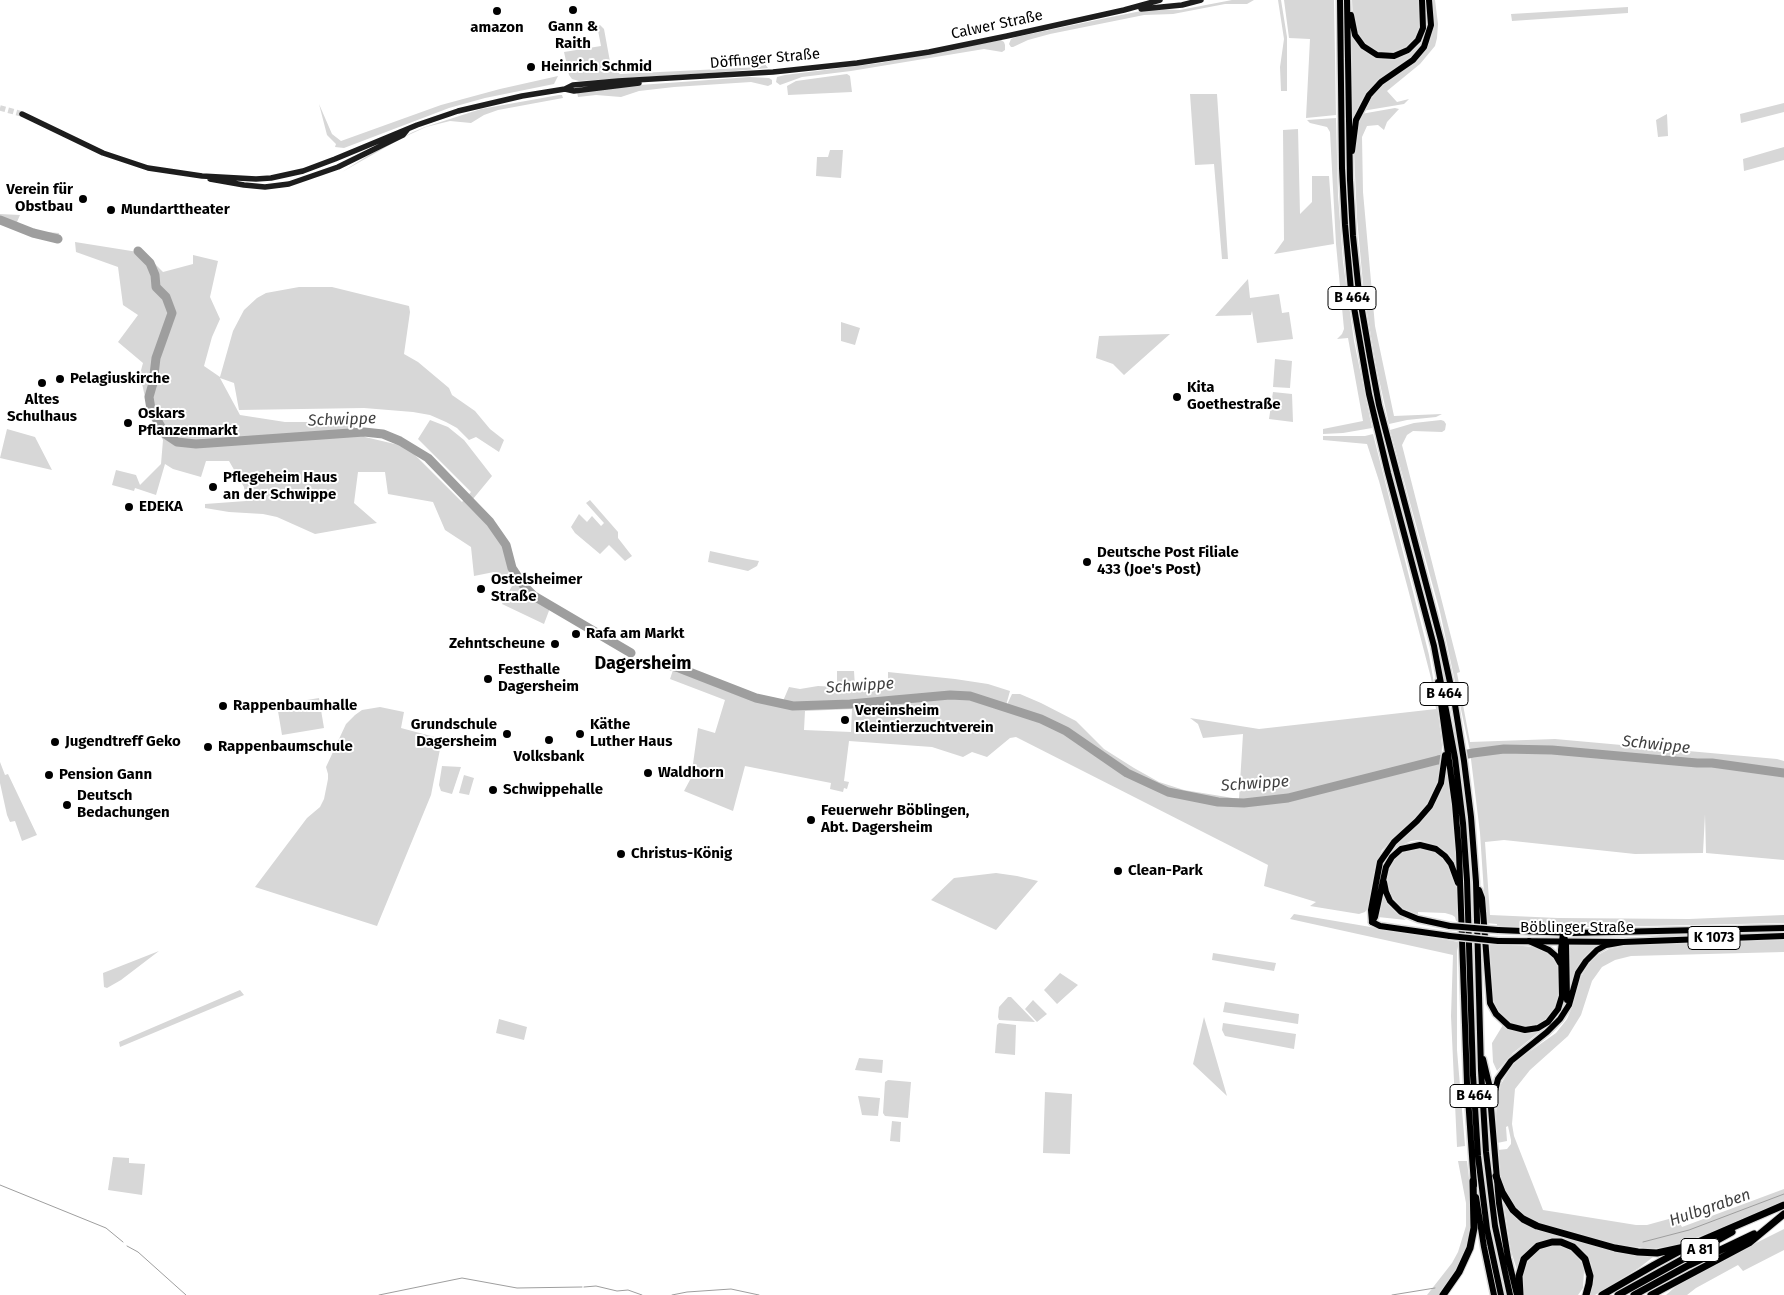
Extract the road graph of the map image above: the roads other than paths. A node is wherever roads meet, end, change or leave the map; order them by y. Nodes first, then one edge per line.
1 (1160, 0) edge
2 (1201, 0) edge
3 (1340, 0) edge
4 (1347, 0) edge
5 (1422, 0) edge
6 (1429, 0) edge
7 (1124, 10) junction
8 (874, 61) joint
9 (22, 114) tunnel mouth
10 (409, 128) junction
11 (1349, 166) junction
12 (202, 176) junction
13 (1448, 745) junction
14 (1454, 772) junction
15 (1384, 875) junction
16 (1476, 882) junction
17 (1461, 891) junction
18 (1372, 922) junction
19 (1784, 928) edge
20 (1563, 934) junction
21 (1784, 936) edge
22 (1529, 941) junction
23 (1563, 941) junction
24 (1623, 942) junction
25 (1561, 964) junction
26 (1565, 1011) junction
27 (1481, 1054) junction
28 (1491, 1109) junction
29 (1496, 1176) junction
30 (1473, 1181) junction
31 (1784, 1206) edge
32 (1784, 1214) edge
33 (1766, 1229) junction
34 (1689, 1246) junction
35 (1685, 1276) junction
36 (1443, 1295) edge
37 (1494, 1295) edge
38 (1501, 1295) edge
39 (1510, 1295) edge
40 (1518, 1295) edge
41 (1586, 1295) edge
42 (1602, 1295) edge
43 (1618, 1295) edge
44 (1634, 1295) edge
45 (1651, 1295) edge
46 (1663, 1295) edge

1 - 7 main road, Calwer Straße
2 - 7 main road, Calwer Straße
3 - 13 main road, B 464
4 - 5 main road
4 - 11 main road, B 464
6 - 11 main road
7 - 8 main road, Calwer Straße
8 - 10 main road, Döffinger Straße
9 - 12 main road
10 - 12 main road, Döffinger Straße
10 - 12 main road, Döffinger Straße
11 - 16 main road, B 464
13 - 14 main road
13 - 18 main road
14 - 17 main road, B 464
14 - 38 main road, B 464
15 - 17 main road
15 - 18 main road
15 - 20 main road, Böblinger Straße / K 1073, bridge
16 - 25 main road, B 464
16 - 27 main road, B 464
17 - 30 main road, B 464
18 - 22 main road, Böblinger Straße / K 1073, bridge
19 - 20 main road, Böblinger Straße / K 1073
20 - 23 main road
21 - 24 main road, Böblinger Straße / K 1073
22 - 23 main road, Böblinger Straße / K 1073
22 - 25 main road
23 - 24 main road, Böblinger Straße / K 1073
23 - 25 main road
23 - 26 main road
24 - 26 main road
26 - 28 main road
27 - 28 main road, B 464
27 - 39 main road, B 464
28 - 29 main road, B 464
29 - 34 highway
29 - 40 main road, B 464
30 - 36 highway
30 - 37 main road, B 464
31 - 34 highway
31 - 43 highway, A 81
32 - 33 highway, A 81
33 - 35 highway
33 - 44 highway, A 81
34 - 42 highway
35 - 45 highway
35 - 46 highway
40 - 41 highway

